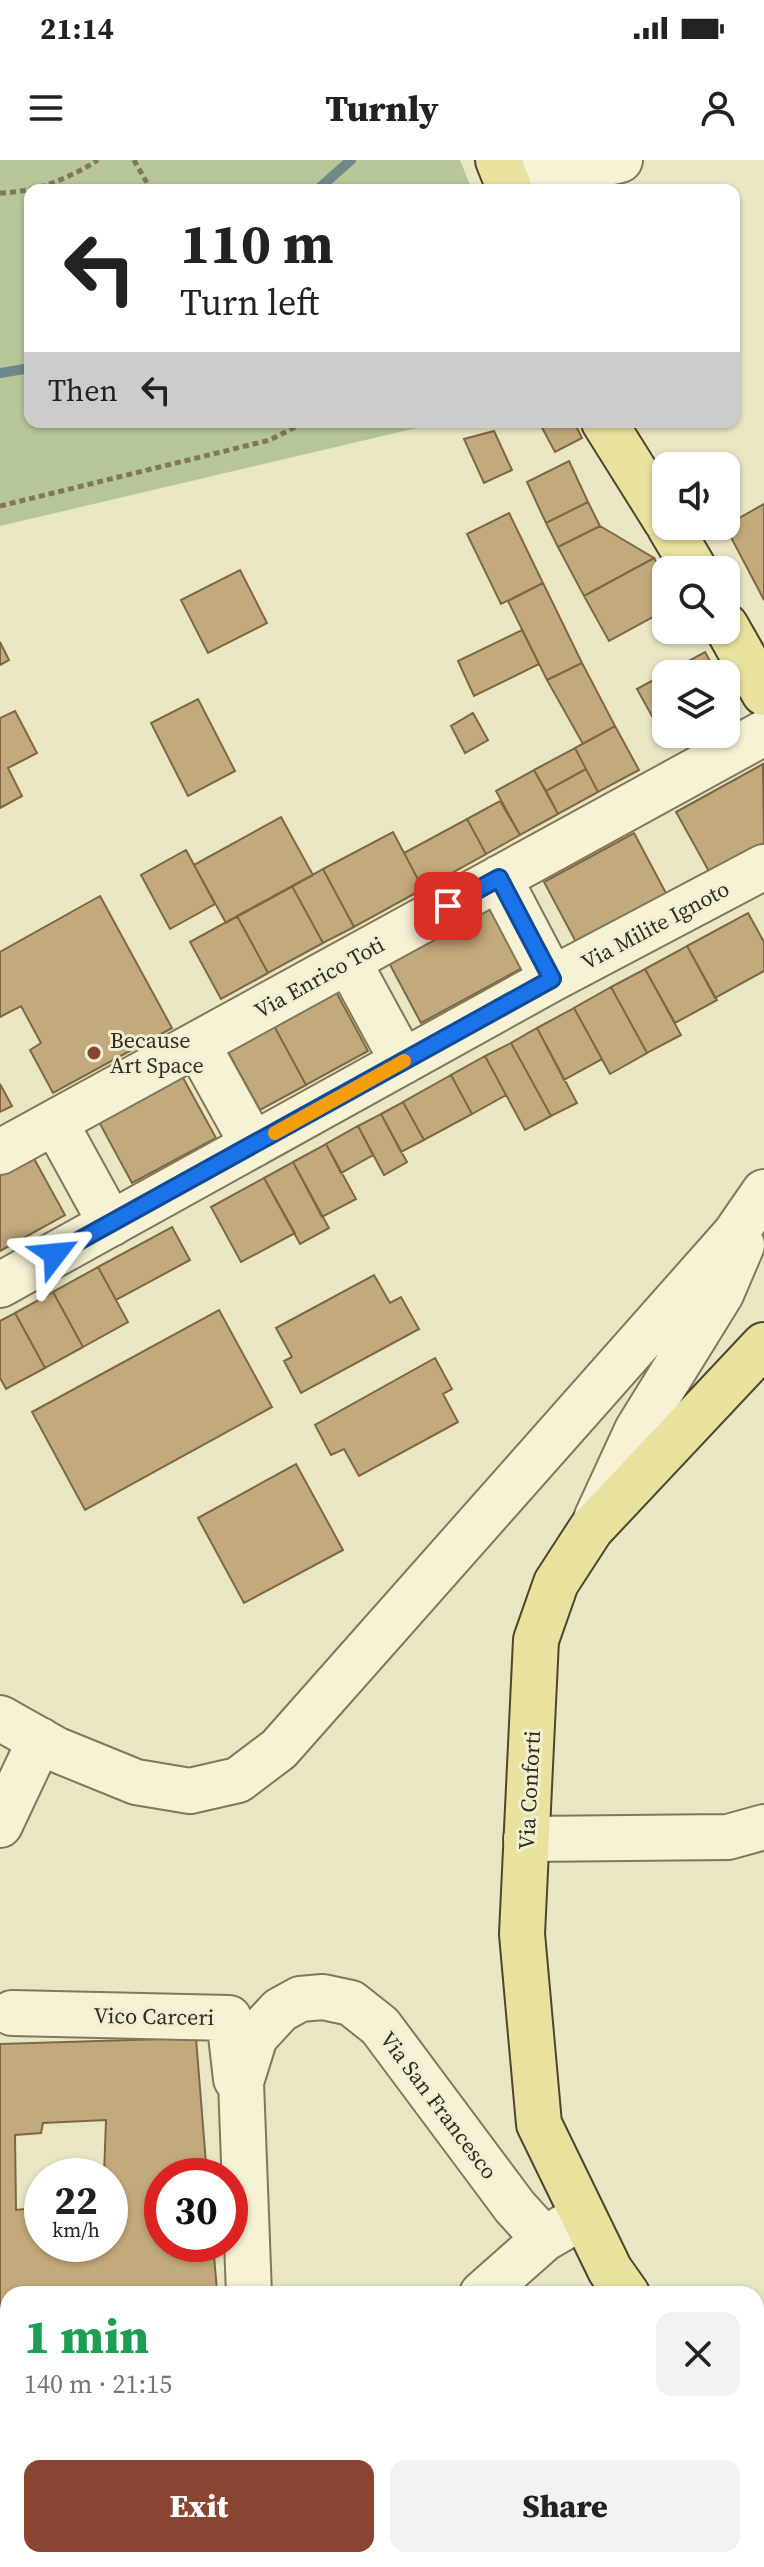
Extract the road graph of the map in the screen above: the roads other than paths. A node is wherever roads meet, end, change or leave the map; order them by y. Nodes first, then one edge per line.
1 (620, 160) edge
2 (505, 179) edge
3 (608, 428) edge
4 (652, 498) edge
5 (736, 644) edge
6 (764, 693) edge
7 (764, 733) edge
8 (764, 867) edge
9 (499, 878) junction
10 (348, 961) junction
11 (552, 979) junction
12 (197, 1044) junction
13 (403, 1062) junction
14 (55, 1122) junction
15 (253, 1145) junction
16 (0, 1152) edge
17 (764, 1194) edge
18 (111, 1224) junction
19 (0, 1285) edge
20 (764, 1345) edge
21 (591, 1529) junction
22 (0, 1718) edge
23 (40, 1740) junction
24 (0, 1825) edge
25 (764, 1827) edge
26 (526, 1839) junction
27 (12, 2013) dead end
28 (243, 2133) junction
29 (584, 2215) junction
30 (544, 2239) junction
31 (249, 2286) edge
32 (491, 2286) edge
33 (621, 2286) edge

1 - 2 street
3 - 4 main road
5 - 6 main road
7 - 9 street, Via Enrico Toti
8 - 11 street, Via Milite Ignoto
9 - 10 street, Via Enrico Toti
9 - 11 street
10 - 12 street, Via Enrico Toti
10 - 13 street
11 - 13 street, Via Milite Ignoto
12 - 14 street, Via Enrico Toti
12 - 15 street
13 - 15 street, Via Milite Ignoto
14 - 16 street, Via Enrico Toti
14 - 18 street
15 - 18 street, Via Milite Ignoto
17 - 21 street
17 - 23 street
18 - 19 street, Via Milite Ignoto
20 - 21 main road, Via Conforti
21 - 26 main road, Via Conforti
22 - 23 street
23 - 24 street
25 - 26 street
26 - 29 main road, Via Conforti
27 - 28 street, Vico Carceri
28 - 30 street, Via San Francesco
28 - 31 street, Via San Francesco
29 - 30 street
29 - 33 main road, Via Conforti
30 - 32 street

